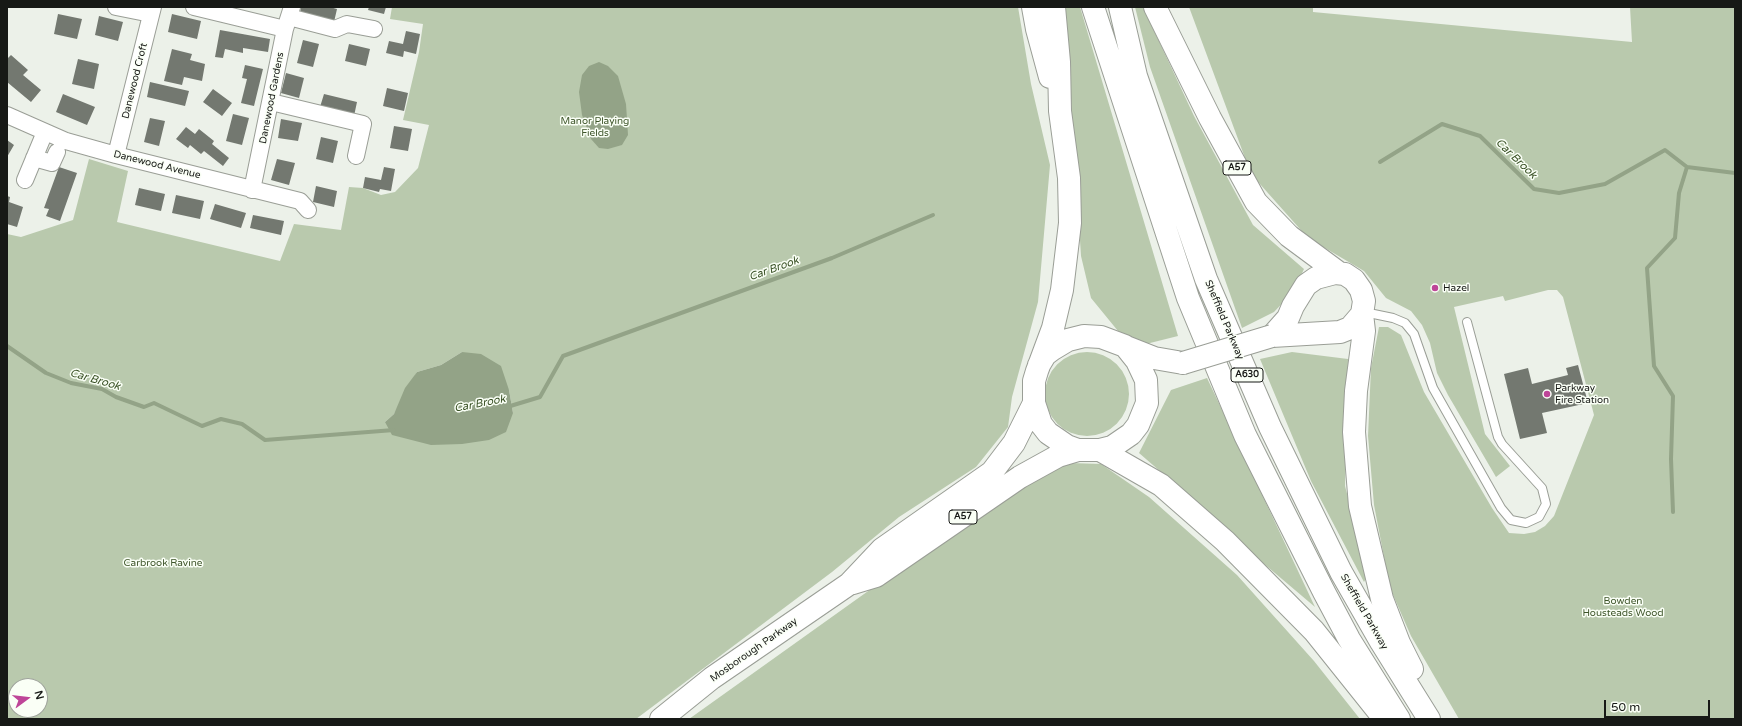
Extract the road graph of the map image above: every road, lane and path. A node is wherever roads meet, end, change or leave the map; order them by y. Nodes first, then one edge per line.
1 (116, 7) edge
2 (194, 7) edge
3 (1034, 7) edge
4 (1054, 7) edge
5 (1093, 7) edge
6 (1120, 7) edge
7 (1155, 7) edge
8 (1162, 7) edge
9 (152, 11) edge
10 (289, 18) edge
11 (374, 29) dead end
12 (1170, 35) junction
13 (271, 102) junction
14 (1060, 111) junction
15 (7, 115) edge
16 (45, 132) junction
17 (57, 152) dead end
18 (116, 155) junction
19 (356, 156) dead end
20 (34, 158) junction
21 (25, 180) dead end
22 (252, 190) junction
23 (308, 210) dead end
24 (1340, 274) junction
25 (1363, 313) junction
26 (1467, 322) dead end
27 (1272, 336) junction
28 (1125, 346) junction
29 (1183, 363) junction
30 (1039, 366) junction
31 (1147, 389) junction
32 (1034, 403) junction
33 (1078, 450) junction
34 (1100, 450) junction
35 (849, 584) junction
36 (661, 719) edge
37 (1384, 719) edge
38 (1399, 719) edge
39 (1429, 719) edge
40 (1443, 719) edge

1 - 9 street
2 - 10 street
3 - 14 highway
4 - 14 highway, A57
5 - 38 highway, A630
6 - 39 highway, Sheffield Parkway / A630
7 - 12 highway, A57
8 - 12 highway
9 - 18 street, Danewood Croft
10 - 11 street
10 - 13 street, Danewood Gardens
12 - 24 highway, A57
13 - 19 street
13 - 22 street, Danewood Gardens
14 - 30 highway, A57
15 - 16 street, Danewood Avenue
16 - 18 street, Danewood Avenue
16 - 20 street
17 - 20 street
18 - 22 street, Danewood Avenue
20 - 21 street
22 - 23 street, Danewood Avenue
24 - 25 highway, A57
24 - 27 highway
25 - 26 lane
25 - 27 highway, A57
25 - 40 highway
27 - 29 highway, A57, bridge
28 - 29 highway, A57
28 - 30 highway, A57
28 - 31 highway, A57
29 - 31 highway, A57
30 - 32 highway, A57
31 - 34 highway, A57
32 - 33 highway, A57
32 - 35 highway, Mosborough Parkway / A57
33 - 34 highway, A57
33 - 35 highway, Mosborough Parkway / A57
34 - 37 highway
35 - 36 highway, Mosborough Parkway / A57

